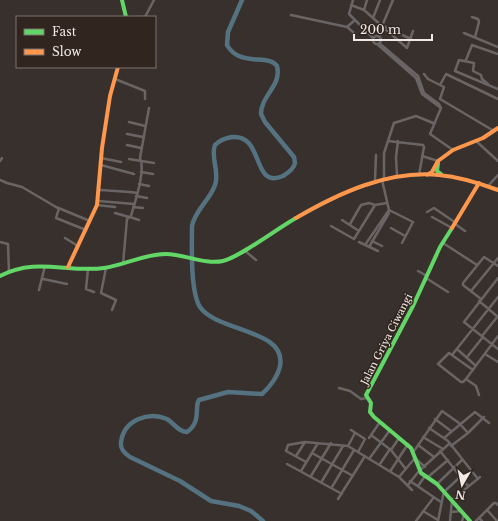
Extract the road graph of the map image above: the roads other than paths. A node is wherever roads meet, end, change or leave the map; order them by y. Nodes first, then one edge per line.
1 (122, 0) edge
2 (154, 0) edge
3 (353, 0) edge
4 (367, 0) edge
5 (380, 0) edge
6 (393, 0) edge
7 (351, 5) junction
8 (364, 10) junction
9 (291, 15) dead end
10 (126, 16) edge
11 (145, 16) edge
12 (472, 17) dead end
13 (373, 18) junction
14 (355, 20) junction
15 (347, 27) junction
16 (383, 27) junction
17 (413, 31) dead end
18 (353, 32) dead end
19 (464, 33) dead end
20 (379, 37) junction
21 (475, 37) junction
22 (373, 38) junction
23 (411, 39) junction
24 (378, 44) junction
25 (498, 47) edge
26 (498, 54) edge
27 (466, 60) junction
28 (118, 68) edge
29 (424, 74) dead end
30 (114, 79) junction
31 (488, 84) junction
32 (440, 85) junction
33 (498, 89) edge
34 (145, 99) dead end
35 (498, 99) edge
36 (149, 108) dead end
37 (129, 122) dead end
38 (433, 123) junction
39 (145, 126) junction
40 (496, 130) edge
41 (127, 134) dead end
42 (143, 137) junction
43 (388, 141) junction
44 (398, 141) junction
45 (476, 141) junction
46 (127, 145) dead end
47 (141, 148) junction
48 (453, 150) junction
49 (376, 155) dead end
50 (422, 156) junction
51 (101, 158) junction
52 (129, 159) dead end
53 (439, 160) junction
54 (142, 161) junction
55 (498, 161) edge
56 (122, 162) dead end
57 (154, 163) dead end
58 (101, 164) junction
59 (141, 172) junction
60 (134, 174) dead end
61 (153, 174) dead end
62 (441, 174) junction
63 (419, 175) junction
64 (427, 175) junction
65 (498, 175) edge
66 (397, 176) junction
67 (383, 178) junction
68 (0, 180) edge
69 (376, 180) junction
70 (479, 183) junction
71 (139, 184) junction
72 (149, 186) dead end
73 (488, 186) junction
74 (99, 190) junction
75 (498, 190) edge
76 (137, 194) junction
77 (147, 198) dead end
78 (97, 203) junction
79 (387, 203) junction
80 (134, 205) junction
81 (375, 205) junction
82 (115, 207) dead end
83 (59, 208) junction
84 (143, 208) dead end
85 (390, 210) junction
86 (427, 212) dead end
87 (115, 213) dead end
88 (129, 217) junction
89 (432, 217) dead end
90 (139, 220) dead end
91 (342, 220) dead end
92 (90, 221) junction
93 (350, 224) junction
94 (454, 225) junction
95 (331, 226) dead end
96 (391, 228) dead end
97 (86, 230) junction
98 (359, 231) junction
99 (465, 231) dead end
100 (405, 236) junction
101 (65, 238) dead end
102 (372, 241) junction
103 (0, 242) edge
104 (359, 242) dead end
105 (402, 243) dead end
106 (442, 243) junction
107 (365, 245) junction
108 (78, 246) junction
109 (382, 246) dead end
110 (369, 247) junction
111 (243, 250) junction
112 (378, 251) dead end
113 (498, 258) edge
114 (256, 260) dead end
115 (494, 263) junction
116 (122, 264) junction
117 (477, 265) junction
118 (45, 266) junction
119 (498, 266) edge
120 (68, 268) junction
121 (106, 268) junction
122 (88, 269) junction
123 (418, 271) dead end
124 (9, 272) junction
125 (0, 276) edge
126 (426, 277) junction
127 (498, 278) edge
128 (43, 279) junction
129 (67, 284) dead end
130 (39, 290) dead end
131 (471, 291) junction
132 (94, 292) dead end
133 (448, 292) dead end
134 (498, 297) edge
135 (480, 300) junction
136 (488, 309) junction
137 (112, 310) dead end
138 (498, 316) edge
139 (473, 329) junction
140 (498, 336) edge
141 (482, 337) junction
142 (492, 344) junction
143 (457, 349) junction
144 (498, 349) edge
145 (485, 354) junction
146 (452, 355) junction
147 (467, 357) junction
148 (498, 362) edge
149 (476, 366) junction
150 (473, 370) junction
151 (466, 379) junction
152 (339, 388) dead end
153 (479, 395) dead end
154 (367, 398) junction
155 (484, 418) junction
156 (435, 419) junction
157 (380, 422) junction
158 (489, 423) dead end
159 (459, 424) junction
160 (429, 428) junction
161 (390, 429) junction
162 (351, 430) dead end
163 (451, 431) junction
164 (355, 433) junction
165 (468, 433) junction
166 (371, 435) junction
167 (423, 436) junction
168 (369, 438) dead end
169 (400, 438) junction
170 (444, 438) junction
171 (305, 442) junction
172 (319, 442) junction
173 (381, 442) junction
174 (295, 443) junction
175 (331, 444) junction
176 (408, 444) junction
177 (450, 444) junction
178 (343, 446) junction
179 (348, 446) junction
180 (418, 446) junction
181 (302, 447) junction
182 (354, 450) junction
183 (390, 450) junction
184 (441, 450) junction
185 (414, 451) junction
186 (358, 452) junction
187 (312, 453) junction
188 (296, 456) junction
189 (365, 456) junction
190 (434, 457) junction
191 (322, 458) junction
192 (415, 458) junction
193 (370, 459) junction
194 (398, 459) junction
195 (448, 460) junction
196 (462, 460) junction
197 (306, 462) junction
198 (287, 464) dead end
199 (331, 464) junction
200 (380, 464) junction
201 (425, 467) junction
202 (405, 468) junction
203 (454, 468) junction
204 (341, 469) junction
205 (391, 470) junction
206 (301, 471) junction
207 (419, 471) junction
208 (311, 476) junction
209 (353, 476) junction
210 (398, 476) junction
211 (461, 476) junction
212 (427, 477) junction
213 (322, 481) junction
214 (410, 481) junction
215 (437, 484) junction
216 (408, 485) junction
217 (418, 486) junction
218 (468, 486) junction
219 (332, 487) junction
220 (412, 490) dead end
221 (445, 491) junction
222 (342, 494) junction
223 (434, 497) junction
224 (338, 499) dead end
225 (452, 500) junction
226 (441, 502) junction
227 (498, 505) edge
228 (487, 510) junction
229 (423, 511) junction
230 (460, 511) junction
231 (451, 512) junction
232 (464, 515) junction
233 (479, 518) junction
234 (417, 520) edge
235 (439, 521) edge
236 (450, 521) edge
237 (462, 521) edge
238 (470, 521) edge
239 (476, 521) edge
240 (482, 521) edge
241 (497, 521) edge

1 - 10 street
2 - 11 street
3 - 7 street
4 - 8 street
5 - 13 street
6 - 16 street
7 - 8 street
7 - 14 street
8 - 13 street
9 - 15 street
12 - 21 street
13 - 16 street
14 - 15 street
14 - 22 street
15 - 18 street
16 - 20 street
16 - 23 street
16 - 23 street
17 - 23 street
19 - 21 street
20 - 22 street
20 - 24 street
21 - 25 street
22 - 24 street
24 - 38 street
26 - 27 street
27 - 31 street
27 - 31 street
28 - 30 street
29 - 32 street
30 - 34 street
30 - 51 street
31 - 33 street
32 - 35 street
32 - 40 street
36 - 39 street
37 - 39 street
38 - 43 street
38 - 48 street
39 - 42 street
40 - 45 street
41 - 42 street
42 - 47 street
43 - 44 street
43 - 67 street
44 - 50 street
44 - 66 street
45 - 48 street
45 - 55 street
46 - 47 street
47 - 54 street
48 - 53 street
49 - 69 street
50 - 53 street
50 - 63 street
51 - 56 street
51 - 58 street
52 - 54 street
53 - 62 street
53 - 64 street
54 - 57 street
54 - 59 street
58 - 60 street
58 - 74 street
59 - 61 street
59 - 71 street
62 - 64 street
62 - 70 street
63 - 64 street
63 - 66 street
65 - 73 street
66 - 67 street
67 - 69 street
67 - 79 street
68 - 83 street
69 - 111 street
70 - 73 street
70 - 94 street, Jalan Griya Ciwangi
71 - 72 street
71 - 76 street
73 - 75 street
74 - 76 street
74 - 78 street
76 - 77 street
76 - 80 street
78 - 80 street
78 - 82 street
78 - 92 street
79 - 81 street
79 - 85 street
80 - 84 street
80 - 88 street
81 - 93 street
81 - 98 street
83 - 92 street
83 - 97 street
85 - 100 street
85 - 102 street
85 - 107 street
86 - 94 street
87 - 88 street
88 - 90 street
88 - 116 street
89 - 94 street
91 - 93 street
92 - 97 street
93 - 98 street
94 - 99 street
94 - 106 street, Jalan Griya Ciwangi
95 - 98 street
96 - 100 street
97 - 108 street
100 - 105 street
101 - 108 street
102 - 109 street
102 - 110 street
103 - 124 street
104 - 107 street
106 - 117 street
106 - 126 street, Jalan Griya Ciwangi
107 - 110 street
108 - 120 street
110 - 112 street
111 - 114 street
111 - 116 street
113 - 115 street
115 - 117 street
115 - 119 street
115 - 131 street
116 - 121 street
117 - 131 street
118 - 120 street
118 - 124 street
118 - 128 street
120 - 122 street
121 - 122 street
121 - 137 street
122 - 132 street
123 - 126 street
124 - 125 street
126 - 133 street
126 - 154 street, Jalan Griya Ciwangi
127 - 135 street
128 - 129 street
128 - 130 street
131 - 135 street
134 - 136 street
135 - 136 street
135 - 139 street
136 - 138 street
136 - 139 street
138 - 141 street
139 - 141 street
139 - 143 street
140 - 142 street
141 - 142 street
141 - 147 street
142 - 144 street
142 - 145 street
143 - 146 street
143 - 147 street
145 - 148 street
145 - 149 street
146 - 150 street
146 - 151 street
147 - 149 street
149 - 150 street
150 - 151 street
151 - 153 street
152 - 154 street
154 - 157 street, Jalan Griya Ciwangi
155 - 158 street
155 - 159 street
155 - 165 street
156 - 159 street
156 - 160 street
156 - 163 street
157 - 161 street, Jalan Griya Ciwangi
157 - 166 street
159 - 163 street
159 - 165 street
160 - 167 street
160 - 170 street
161 - 169 street, Jalan Griya Ciwangi
161 - 173 street
162 - 164 street
163 - 170 street
164 - 179 street
164 - 186 street
165 - 177 street
166 - 168 street
166 - 173 street
167 - 180 street
167 - 184 street
169 - 176 street, Jalan Griya Ciwangi
169 - 183 street
170 - 177 street
171 - 172 street
171 - 174 street
171 - 181 street
172 - 175 street
172 - 187 street
173 - 183 street
173 - 193 street
174 - 181 street
174 - 188 street
175 - 178 street
175 - 191 street
176 - 185 street, Jalan Griya Ciwangi
176 - 194 street
177 - 184 street
177 - 196 street
178 - 179 street
178 - 199 street
179 - 182 street
180 - 185 street
180 - 190 street
181 - 188 street
182 - 186 street
182 - 204 street
183 - 194 street
183 - 200 street
184 - 190 street
184 - 195 street
185 - 192 street
186 - 189 street
187 - 191 street
187 - 197 street
188 - 197 street
189 - 193 street
189 - 209 street
190 - 201 street
191 - 199 street
191 - 208 street
192 - 201 street
192 - 202 street
192 - 207 street
193 - 200 street
194 - 202 street
194 - 205 street
195 - 203 street
195 - 212 street
196 - 203 street
196 - 218 street
197 - 206 street
198 - 206 street
199 - 204 street
199 - 213 street
200 - 205 street
201 - 207 street
202 - 210 street
203 - 211 street
203 - 215 street
204 - 209 street
204 - 219 street
205 - 210 street
206 - 208 street
207 - 212 street
207 - 214 street
208 - 213 street
209 - 222 street
210 - 216 street
211 - 218 street
211 - 221 street
212 - 215 street
212 - 217 street
213 - 219 street
214 - 216 street
214 - 217 street
215 - 221 street
216 - 220 street
217 - 223 street
218 - 225 street
219 - 222 street
221 - 225 street
221 - 226 street
222 - 224 street
223 - 226 street
223 - 229 street
225 - 230 street
225 - 231 street
226 - 235 street
227 - 228 street
228 - 233 street
228 - 241 street
229 - 234 street
229 - 235 street
230 - 231 street
230 - 232 street
231 - 236 street
232 - 237 street
232 - 238 street
233 - 239 street
233 - 240 street

